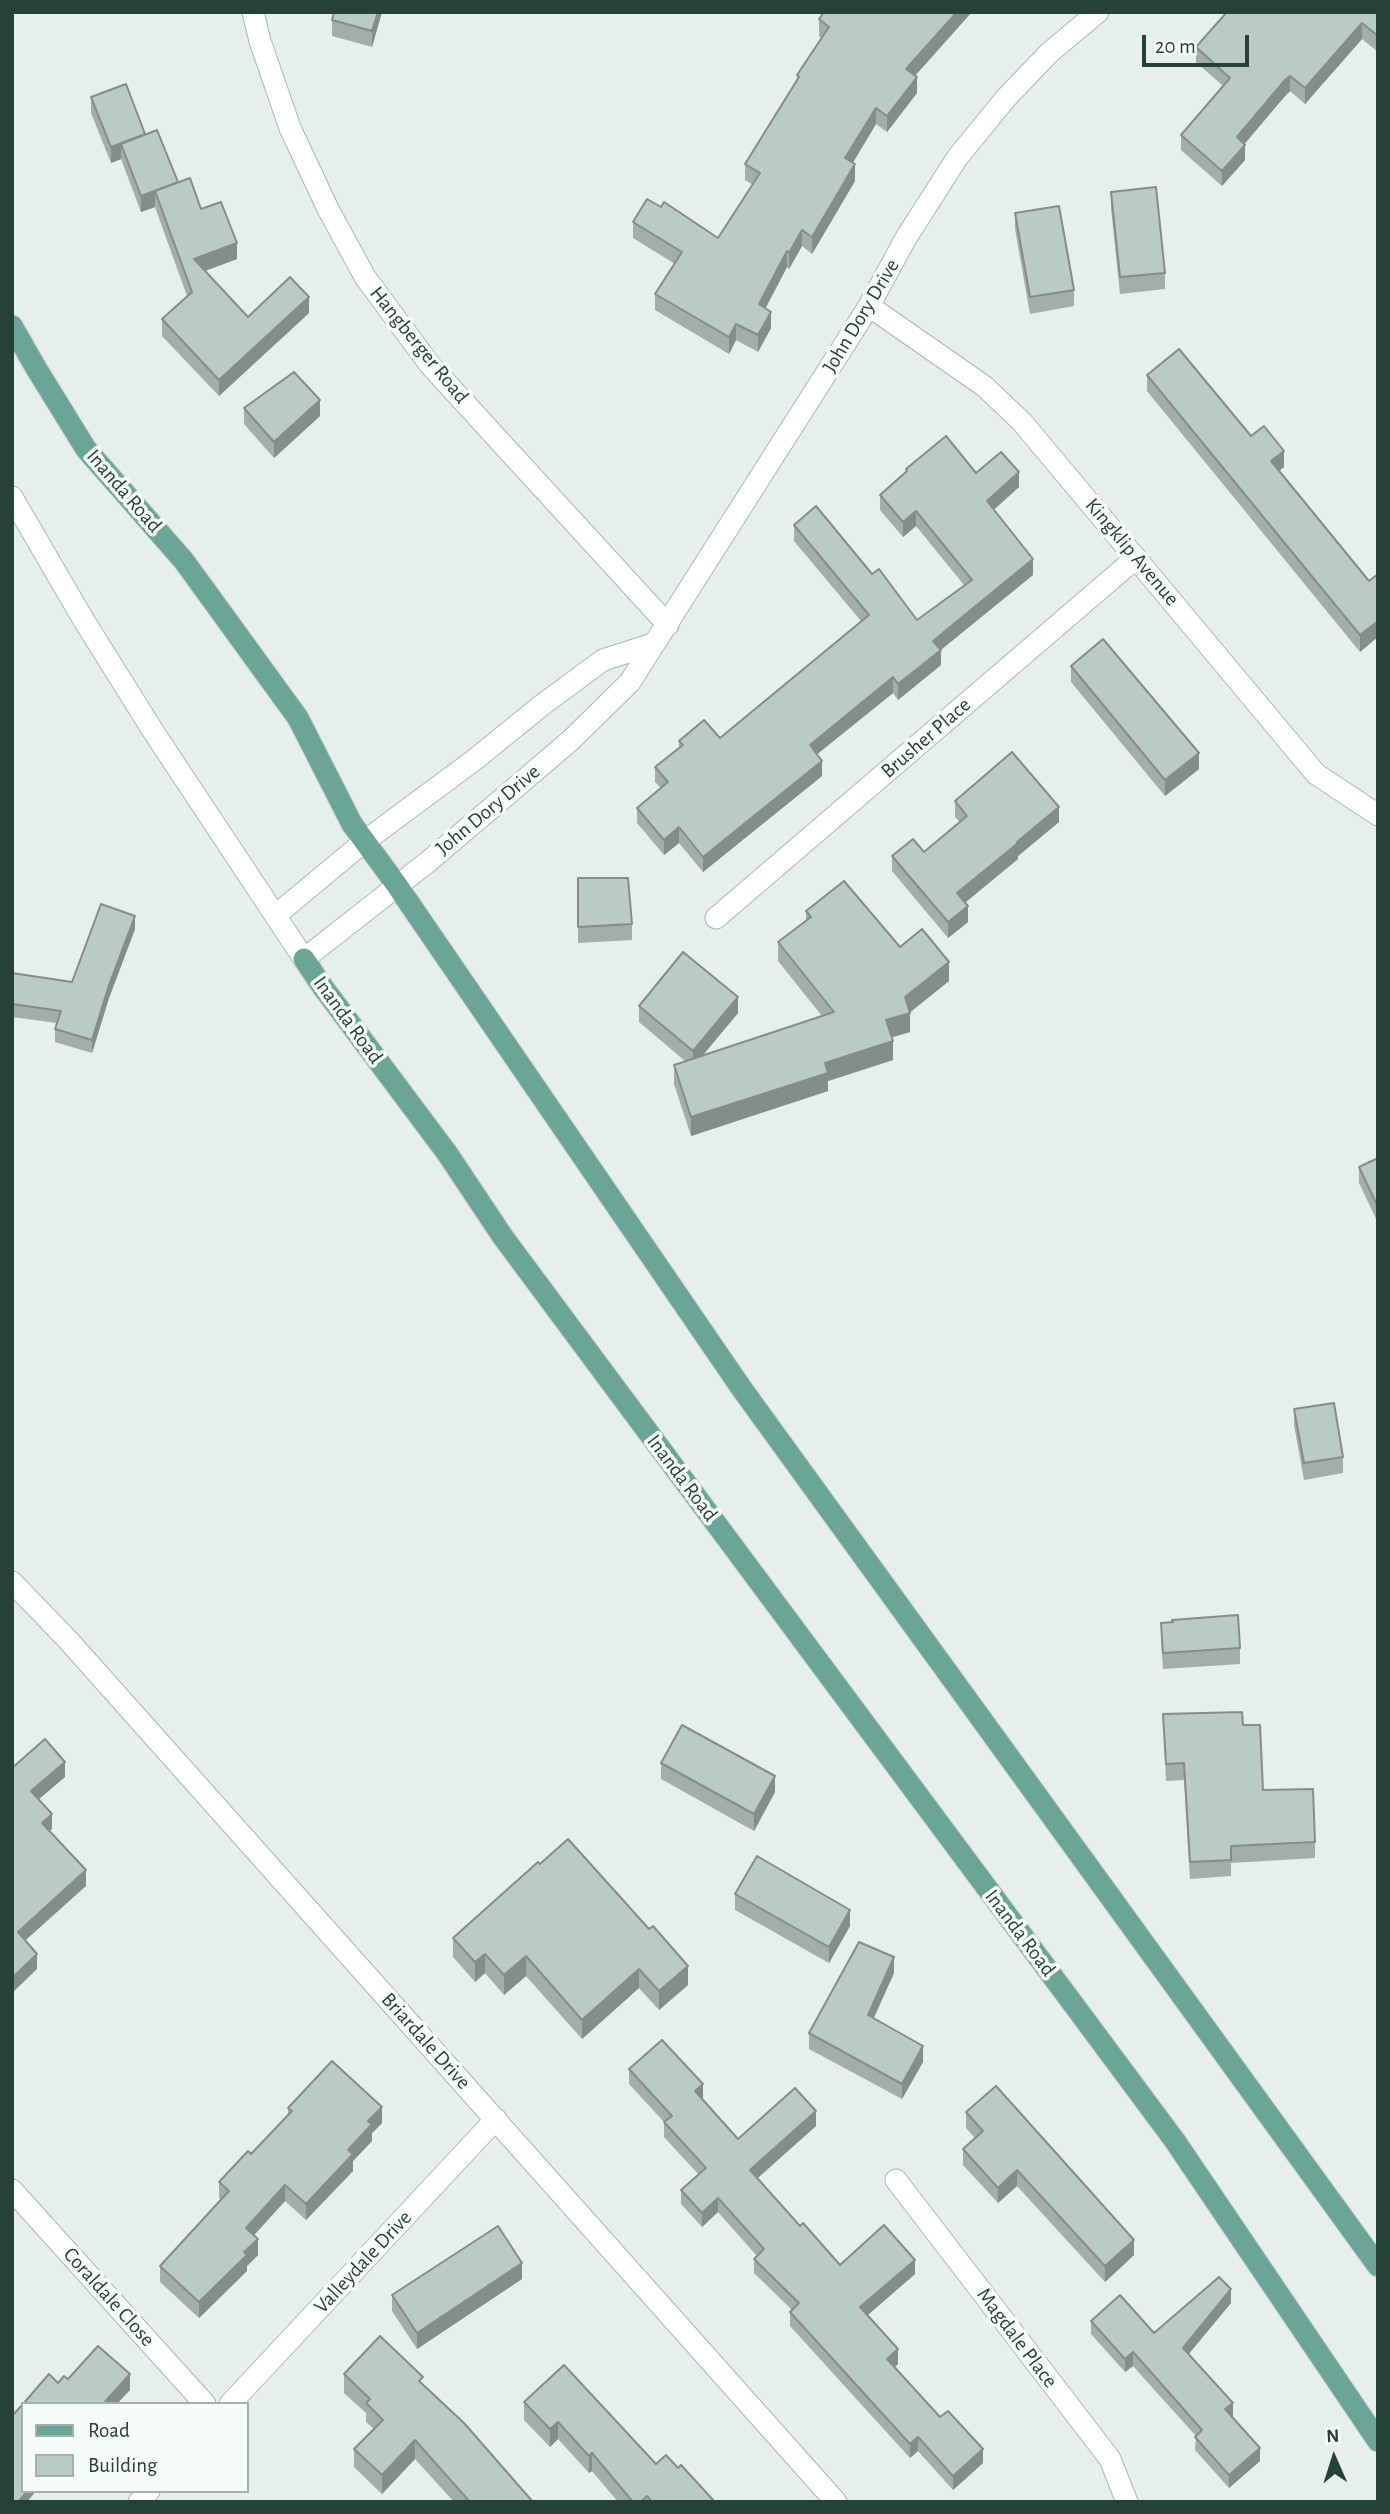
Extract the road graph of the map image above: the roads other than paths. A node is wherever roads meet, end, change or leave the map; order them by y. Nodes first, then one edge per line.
1 (253, 12) edge
2 (1098, 12) edge
3 (869, 306) junction
4 (12, 326) edge
5 (12, 497) edge
6 (1136, 558) junction
7 (668, 625) junction
8 (653, 644) junction
9 (1378, 815) edge
10 (365, 841) junction
11 (396, 884) junction
12 (276, 915) junction
13 (716, 918) dead end
14 (304, 959) junction
15 (12, 1583) edge
16 (496, 2119) junction
17 (896, 2180) dead end
18 (12, 2190) edge
19 (1378, 2266) edge
20 (203, 2402) edge
21 (232, 2402) edge
22 (1378, 2441) edge
23 (836, 2502) edge
24 (1127, 2502) edge

1 - 7 street, Hangberger Road
2 - 3 street, John Dory Drive
3 - 6 street, Kingklip Avenue
3 - 7 street, John Dory Drive
4 - 10 main road, Inanda Road
5 - 12 street, Inanda Road
6 - 9 street, Kingklip Avenue
6 - 13 street, Brusher Place
7 - 8 street, John Dory Drive
8 - 10 street
8 - 11 street, John Dory Drive
10 - 11 main road, Inanda Road
10 - 12 street
11 - 14 street, John Dory Drive
11 - 19 main road, Inanda Road
12 - 14 street, Inanda Road
14 - 22 main road, Inanda Road
15 - 16 street, Briardale Drive
16 - 21 street, Valleydale Drive
16 - 23 street, Briardale Drive
17 - 24 street, Magdale Place
18 - 20 street, Coraldale Close

